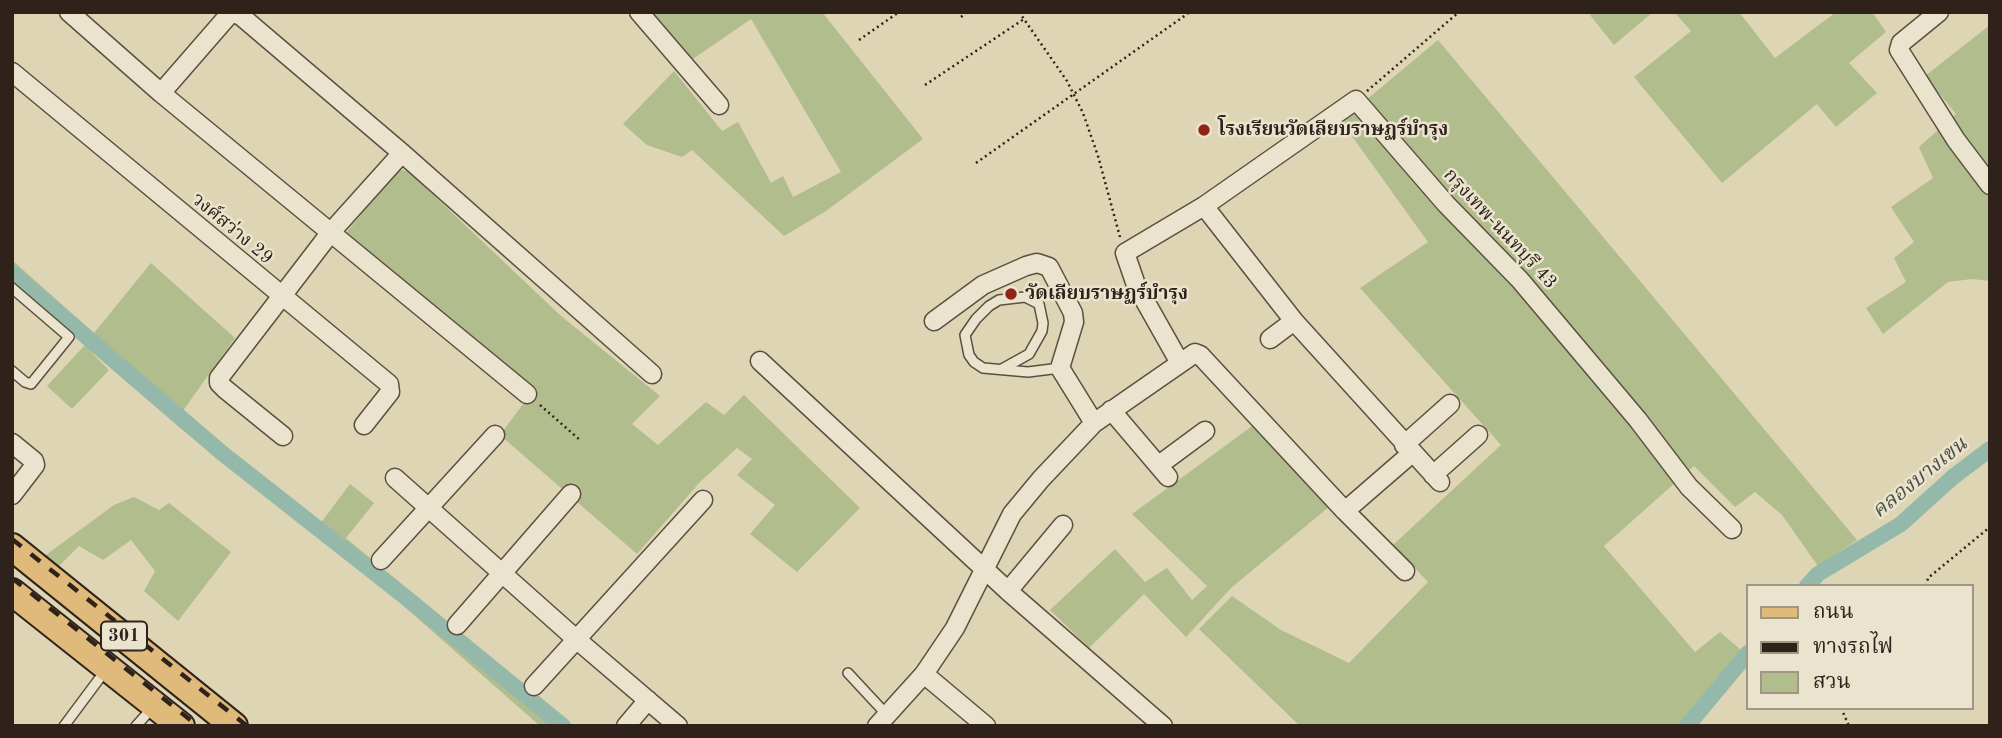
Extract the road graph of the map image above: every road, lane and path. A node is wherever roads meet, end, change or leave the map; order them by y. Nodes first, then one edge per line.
1 (69, 12) edge
2 (639, 12) edge
3 (899, 12) edge
4 (967, 12) edge
5 (1019, 12) edge
6 (1190, 12) edge
7 (1459, 12) edge
8 (1939, 12) edge
9 (233, 13) edge
10 (961, 17) dead end
11 (1024, 19) junction
12 (859, 40) dead end
13 (12, 72) edge
14 (925, 85) dead end
15 (161, 93) junction
16 (1074, 94) junction
17 (1356, 100) junction
18 (719, 105) dead end
19 (402, 153) junction
20 (976, 163) dead end
21 (1990, 185) edge
22 (1204, 206) junction
23 (331, 232) junction
24 (1125, 253) junction
25 (12, 288) edge
26 (281, 297) junction
27 (934, 321) dead end
28 (1294, 321) junction
29 (1270, 339) dead end
30 (760, 361) dead end
31 (1180, 363) junction
32 (1060, 368) junction
33 (1002, 369) junction
34 (12, 371) edge
35 (652, 373) dead end
36 (527, 394) joint
37 (1450, 404) dead end
38 (1111, 410) junction
39 (1094, 423) junction
40 (364, 425) dead end
41 (1205, 431) dead end
42 (495, 435) dead end
43 (1478, 435) dead end
44 (283, 436) dead end
45 (580, 440) dead end
46 (12, 443) edge
47 (1408, 449) junction
48 (395, 478) dead end
49 (571, 494) dead end
50 (12, 495) edge
51 (703, 500) dead end
52 (428, 508) junction
53 (1345, 511) junction
54 (1063, 525) dead end
55 (1990, 527) edge
56 (1732, 529) dead end
57 (12, 547) edge
58 (381, 560) dead end
59 (984, 569) junction
60 (1405, 571) dead end
61 (501, 573) junction
62 (1926, 584) edge
63 (1008, 591) junction
64 (12, 592) edge
65 (457, 625) dead end
66 (576, 639) junction
67 (151, 657) junction
68 (848, 673) dead end
69 (924, 674) junction
70 (116, 675) junction
71 (534, 686) dead end
72 (648, 701) junction
73 (155, 705) junction
74 (1842, 710) edge
75 (882, 721) edge
76 (177, 725) edge
77 (64, 726) edge
78 (135, 726) edge
79 (234, 726) edge
80 (626, 726) edge
81 (678, 726) edge
82 (986, 726) edge
83 (1163, 726) edge
84 (1849, 726) edge

1 - 15 street
2 - 18 street
3 - 12 path
4 - 10 path
5 - 11 path
6 - 16 path
7 - 17 path
8 - 21 street
9 - 15 street
9 - 19 street
11 - 14 path
11 - 16 path
13 - 26 street, วงศ์สว่าง 29
15 - 23 street
16 - 20 path
16 - 24 path
17 - 22 street
17 - 56 street, กรุงเทพ-นนทบุรี 43
19 - 23 street
19 - 35 street
22 - 24 street
22 - 28 street
23 - 26 street
23 - 36 street
24 - 31 street
25 - 34 lane
26 - 40 street, วงศ์สว่าง 29
26 - 44 street
27 - 32 street
28 - 29 street
28 - 47 street
30 - 59 street
31 - 38 street
31 - 53 street
32 - 33 lane
32 - 39 street
33 - 33 lane
36 - 45 path
37 - 47 street
38 - 39 street
38 - 41 street
39 - 59 street
42 - 52 street
43 - 47 street
46 - 50 street
47 - 53 street
48 - 52 street
49 - 61 street
51 - 66 street
52 - 58 street
52 - 61 street
53 - 60 street
54 - 63 street
55 - 62 path
57 - 67 main road, 301
59 - 63 street
59 - 69 street
61 - 65 street
61 - 66 street
63 - 83 street
64 - 70 main road, 301
66 - 71 street
66 - 72 street
67 - 70 main road
67 - 79 main road, 301
68 - 75 lane
69 - 75 street
69 - 82 street
70 - 73 main road, 301
70 - 77 lane
72 - 80 street
72 - 81 street
73 - 76 main road, 301
73 - 78 lane
74 - 84 path

